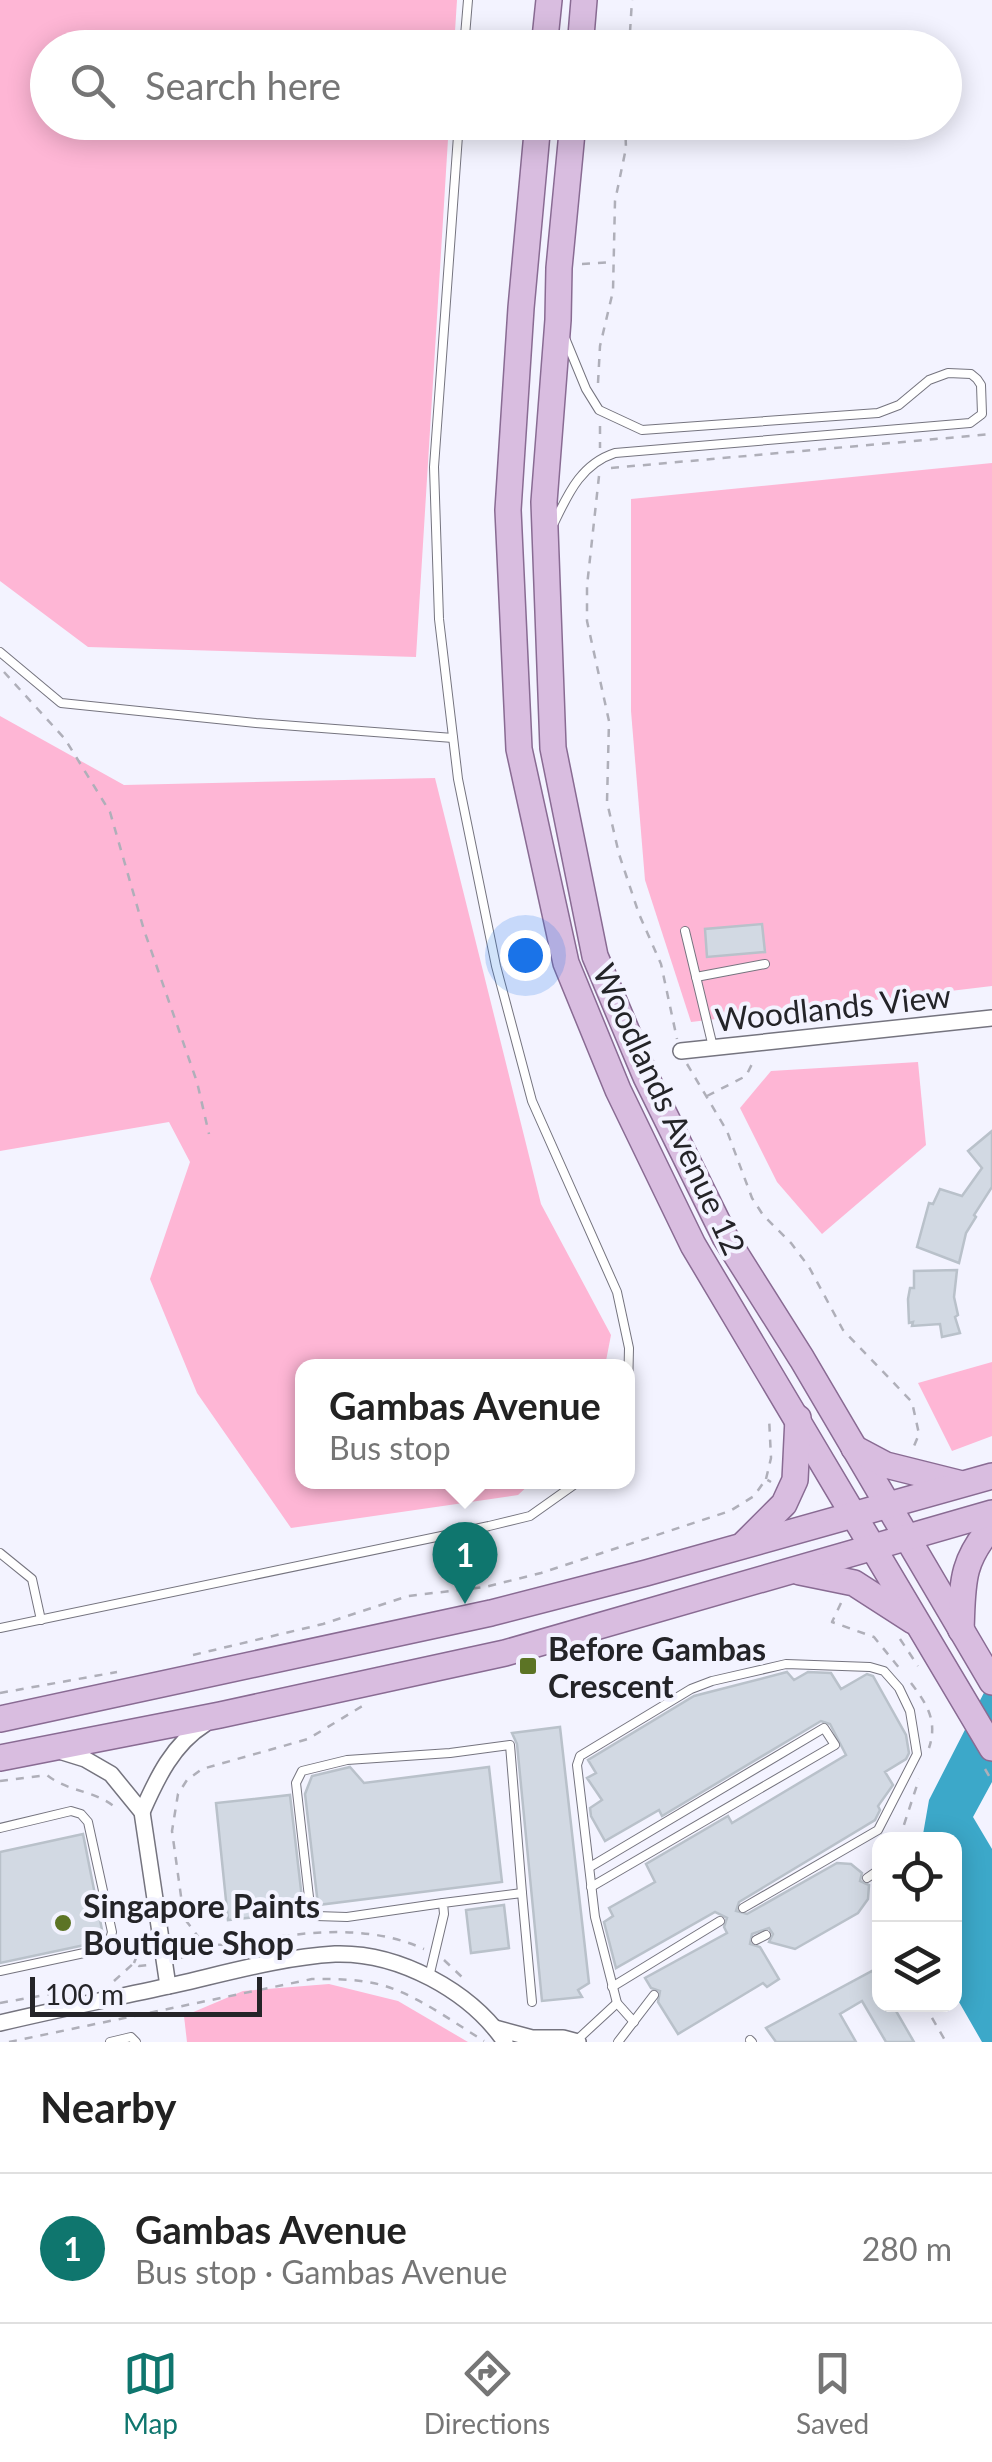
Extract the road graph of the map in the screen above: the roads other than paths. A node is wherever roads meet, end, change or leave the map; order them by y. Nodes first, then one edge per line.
1 (468, 0) edge
2 (549, 0) edge
3 (584, 0) edge
4 (466, 30) edge
5 (546, 30) edge
6 (582, 30) edge
7 (458, 140) edge
8 (536, 140) edge
9 (572, 140) edge
10 (559, 268) junction
11 (522, 299) junction
12 (558, 320) junction
13 (545, 542) junction
14 (0, 652) edge
15 (453, 738) junction
16 (686, 931) dead end
17 (765, 964) dead end
18 (696, 977) junction
19 (992, 1018) edge
20 (713, 1047) junction
21 (680, 1050) road end
22 (629, 1359) edge
23 (798, 1418) junction
24 (854, 1448) junction
25 (992, 1476) edge
26 (962, 1484) junction
27 (568, 1489) edge
28 (887, 1505) junction
29 (992, 1513) edge
30 (854, 1514) junction
31 (992, 1526) edge
32 (906, 1537) junction
33 (742, 1546) junction
34 (872, 1547) junction
35 (0, 1553) edge
36 (789, 1570) junction
37 (41, 1620) junction
38 (905, 1626) junction
39 (0, 1628) edge
40 (961, 1630) junction
41 (992, 1682) edge
42 (220, 1715) junction
43 (0, 1719) edge
44 (52, 1748) junction
45 (987, 1757) edge
46 (0, 1758) edge
47 (142, 1812) junction
48 (0, 1828) edge
49 (590, 1867) junction
50 (872, 1875) edge
51 (867, 1878) dead end
52 (591, 1887) junction
53 (522, 1893) junction
54 (443, 1903) junction
55 (743, 1908) dead end
56 (720, 1921) dead end
57 (766, 1935) dead end
58 (756, 1940) dead end
59 (0, 1971) edge
60 (429, 1978) junction
61 (168, 1986) junction
62 (612, 1987) junction
63 (654, 1995) dead end
64 (532, 2002) dead end
65 (618, 2003) junction
66 (634, 2022) junction
67 (0, 2023) edge
68 (495, 2028) junction
69 (577, 2041) edge
70 (110, 2042) edge
71 (136, 2042) edge
72 (505, 2042) edge
73 (618, 2042) edge

1 - 4 lane
2 - 5 main road
3 - 6 main road
7 - 15 lane
8 - 11 main road, Woodlands Avenue 12
9 - 10 main road, Woodlands Avenue 12
10 - 11 main road
10 - 12 main road, Woodlands Avenue 12
11 - 23 main road, Woodlands Avenue 12
12 - 13 main road, Woodlands Avenue 12
12 - 13 lane
13 - 24 main road, Woodlands Avenue 12
14 - 15 lane
15 - 22 lane
16 - 18 lane
17 - 18 lane
18 - 20 lane
19 - 20 street, Woodlands View
20 - 21 street, Woodlands View
23 - 30 main road, Woodlands Avenue 12
23 - 33 main road
24 - 26 main road
24 - 28 main road, Woodlands Avenue 12
25 - 26 main road
26 - 28 main road
27 - 37 lane
28 - 30 main road
28 - 32 main road, Woodlands Avenue 12
29 - 32 main road
30 - 33 main road
30 - 34 main road, Woodlands Avenue 12
31 - 40 main road
32 - 34 main road
32 - 40 main road, Woodlands Avenue 12
33 - 43 main road
34 - 36 main road
34 - 38 main road, Woodlands Avenue 12
35 - 37 lane
36 - 38 main road
36 - 42 main road
37 - 39 lane
38 - 45 main road, Woodlands Avenue 12
40 - 41 main road, Woodlands Avenue 12
42 - 44 main road
42 - 47 street
44 - 46 main road
44 - 47 street
47 - 61 street
48 - 59 lane
49 - 52 lane
49 - 52 lane
49 - 55 lane
50 - 51 lane
52 - 62 lane
53 - 54 lane
53 - 54 lane
53 - 64 lane
54 - 60 lane
56 - 62 lane
57 - 58 lane
60 - 61 street
60 - 68 street
61 - 67 street
62 - 65 lane
63 - 66 lane
65 - 66 lane
65 - 69 lane
66 - 73 lane
68 - 69 street
68 - 72 street
70 - 71 lane

